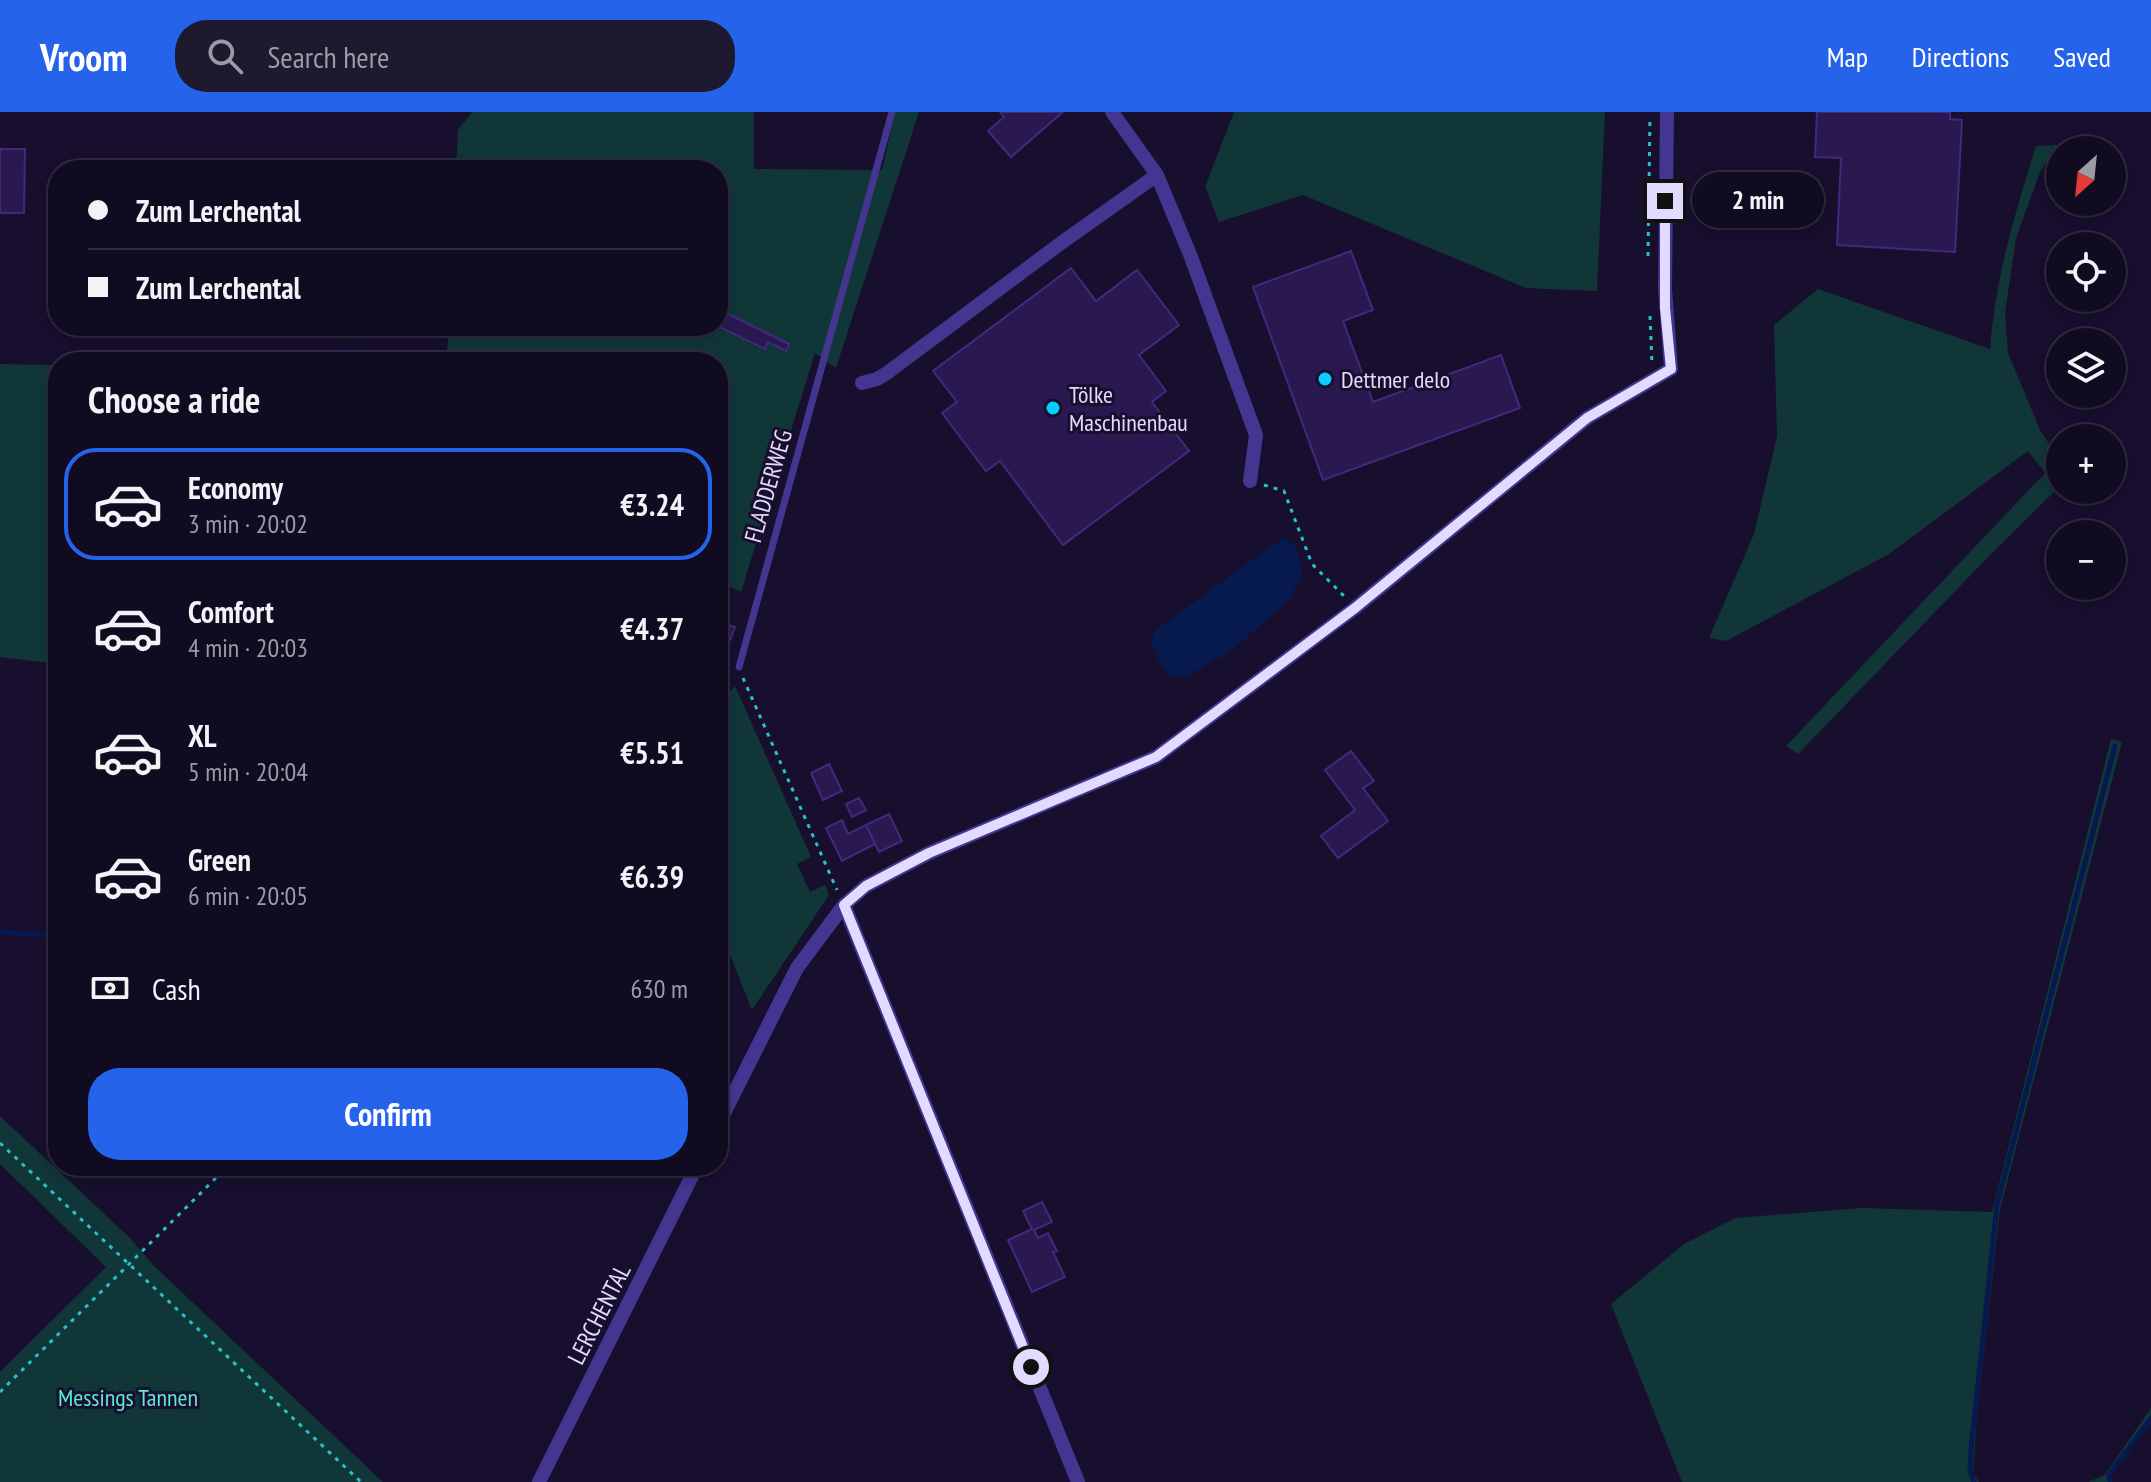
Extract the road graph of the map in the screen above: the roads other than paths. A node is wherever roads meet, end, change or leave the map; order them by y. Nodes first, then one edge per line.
1 (892, 112) edge
2 (1112, 112) edge
3 (1667, 112) edge
4 (1157, 175) junction
5 (862, 383) dead end
6 (1250, 481) road end
7 (739, 667) road end
8 (844, 905) junction
9 (728, 1105) edge
10 (692, 1176) edge
11 (539, 1482) edge
12 (1078, 1482) edge

1 - 7 lane, FLADDERWEG
2 - 4 street
3 - 8 street
4 - 5 street
4 - 6 street
8 - 9 street
8 - 12 street
10 - 11 street, LERCHENTAL

